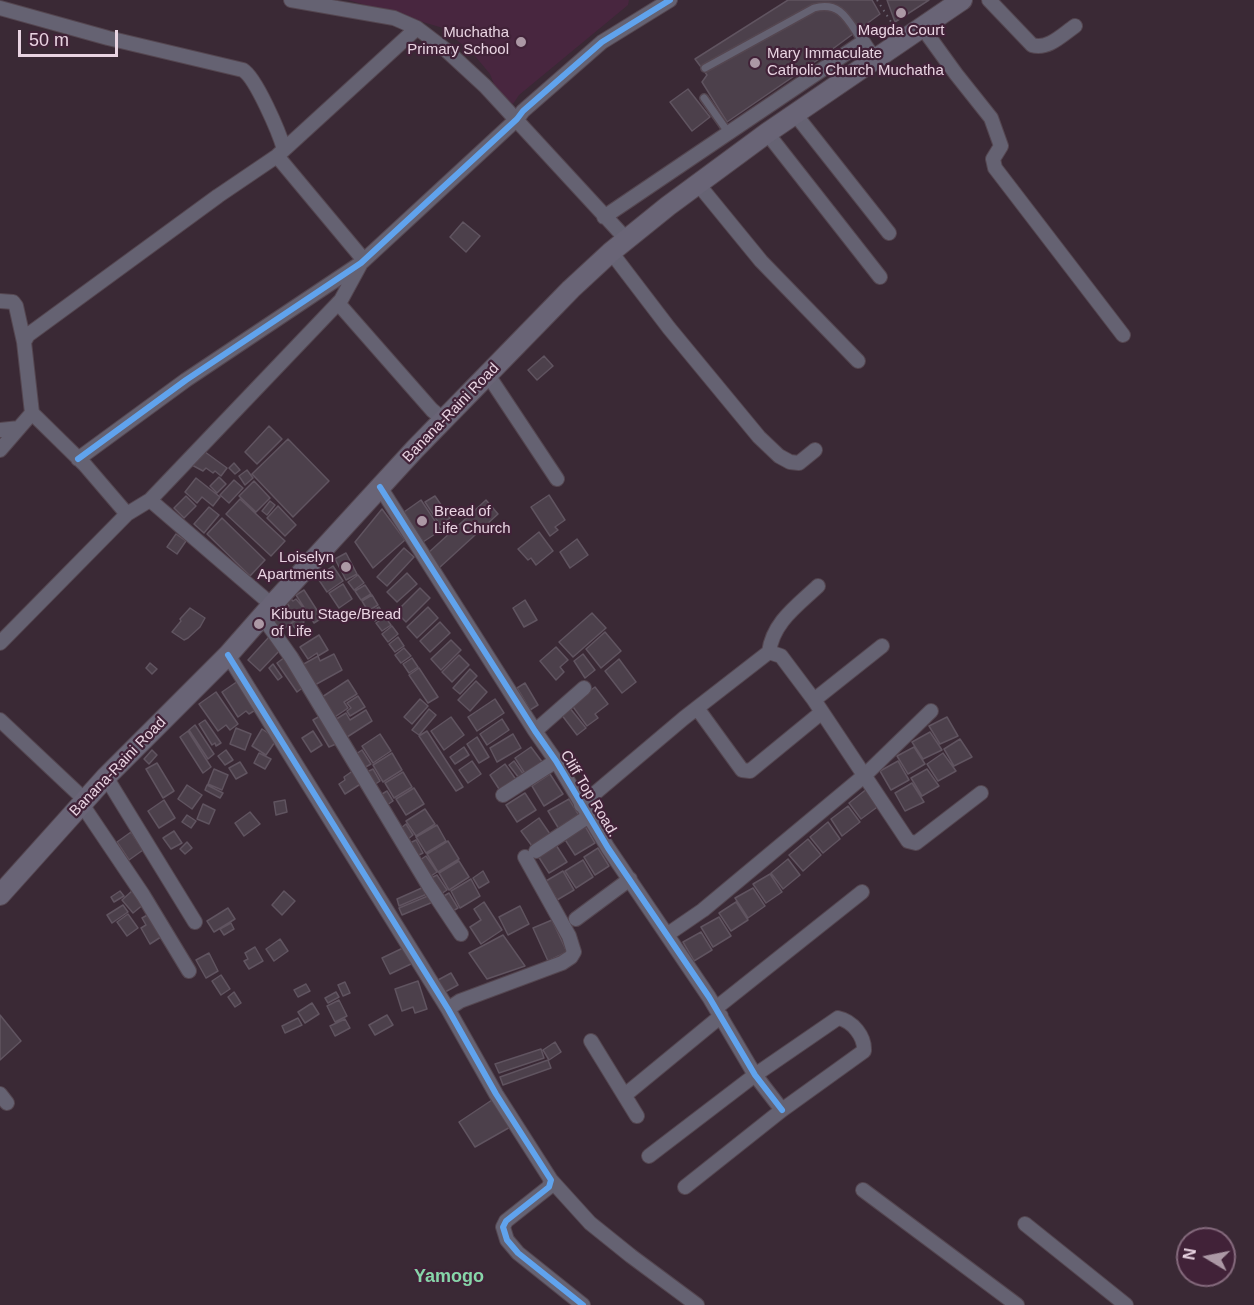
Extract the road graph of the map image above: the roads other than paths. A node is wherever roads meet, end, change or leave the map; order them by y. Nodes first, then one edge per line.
1 (291, 0) edge
2 (670, 0) edge
3 (962, 0) edge
4 (989, 0) edge
5 (0, 8) edge
6 (1074, 26) dead end
7 (922, 27) junction
8 (417, 28) junction
9 (863, 42) junction
10 (875, 60) junction
11 (705, 68) dead end
12 (704, 98) dead end
13 (795, 114) junction
14 (517, 119) junction
15 (728, 132) junction
16 (767, 133) junction
17 (280, 153) junction
18 (698, 184) junction
19 (604, 217) junction
20 (889, 233) dead end
21 (627, 240) junction
22 (610, 252) junction
23 (362, 261) junction
24 (880, 277) dead end
25 (0, 301) edge
26 (338, 303) junction
27 (1123, 335) dead end
28 (24, 342) junction
29 (858, 361) dead end
30 (488, 375) junction
31 (32, 413) junction
32 (444, 420) junction
33 (19, 428) junction
34 (0, 430) edge
35 (0, 450) edge
36 (815, 450) dead end
37 (78, 459) junction
38 (556, 479) dead end
39 (380, 487) junction
40 (150, 500) junction
41 (127, 514) junction
42 (818, 586) dead end
43 (267, 610) junction
44 (0, 643) edge
45 (882, 646) dead end
46 (769, 652) junction
47 (228, 655) junction
48 (584, 688) dead end
49 (818, 706) junction
50 (697, 708) junction
51 (931, 711) dead end
52 (0, 720) edge
53 (535, 731) junction
54 (556, 761) junction
55 (865, 774) junction
56 (106, 777) junction
57 (981, 793) dead end
58 (503, 795) dead end
59 (83, 802) junction
60 (585, 810) junction
61 (630, 879) junction
62 (862, 892) dead end
63 (0, 895) edge
64 (576, 918) dead end
65 (195, 921) dead end
66 (461, 934) dead end
67 (668, 934) junction
68 (189, 971) dead end
69 (448, 1008) junction
70 (718, 1012) junction
71 (591, 1041) dead end
72 (755, 1075) junction
73 (625, 1095) junction
74 (782, 1110) junction
75 (637, 1116) dead end
76 (649, 1156) dead end
77 (551, 1180) junction
78 (685, 1187) dead end
79 (863, 1190) dead end
80 (1025, 1224) dead end
81 (583, 1305) edge
82 (698, 1305) edge
83 (1017, 1305) edge
84 (1126, 1305) edge

1 - 8 street
2 - 14 street
3 - 7 main road, Banana-Raini Road
4 - 6 street
5 - 17 street
7 - 10 main road, Banana-Raini Road
7 - 27 street
8 - 14 street
8 - 17 street
9 - 10 street
9 - 11 lane
9 - 15 street
10 - 13 main road, Banana-Raini Road
12 - 15 lane
13 - 16 main road, Banana-Raini Road
13 - 20 street
14 - 19 street
14 - 23 street
15 - 19 street
16 - 18 main road, Banana-Raini Road
16 - 24 street
17 - 23 street
17 - 28 street
18 - 21 main road, Banana-Raini Road
18 - 29 street
19 - 21 street
21 - 22 main road, Banana-Raini Road
22 - 30 main road, Banana-Raini Road
22 - 36 street
23 - 26 street
23 - 37 street
25 - 28 street
26 - 32 street
26 - 40 street
28 - 31 street
30 - 32 main road, Banana-Raini Road
30 - 38 street
31 - 33 street
31 - 37 street
32 - 39 main road, Banana-Raini Road
33 - 34 street
33 - 35 street
37 - 41 street
39 - 43 main road, Banana-Raini Road
39 - 53 street, Cliff Top Road.
40 - 41 street
40 - 43 street
41 - 44 street
42 - 46 street
43 - 47 main road, Banana-Raini Road
43 - 66 street
45 - 49 street
46 - 49 street
46 - 50 street
47 - 56 main road, Banana-Raini Road
47 - 69 street
48 - 53 street
49 - 50 street
49 - 55 street
50 - 60 street
51 - 55 street
52 - 59 street
53 - 54 street, Cliff Top Road.
54 - 58 street
54 - 60 street, Cliff Top Road.
55 - 57 street
55 - 67 street
56 - 59 main road, Banana-Raini Road
56 - 65 street
59 - 63 main road, Banana-Raini Road
59 - 68 street
60 - 61 street, Cliff Top Road.
60 - 69 street
61 - 64 street
61 - 67 street, Cliff Top Road.
62 - 70 street
67 - 70 street, Cliff Top Road.
69 - 77 street
70 - 72 street, Cliff Top Road.
70 - 73 street
71 - 73 street
72 - 74 street, Cliff Top Road.
72 - 74 street
72 - 76 street
73 - 75 street
74 - 78 street
77 - 81 street
77 - 82 street
79 - 83 street
80 - 84 street

